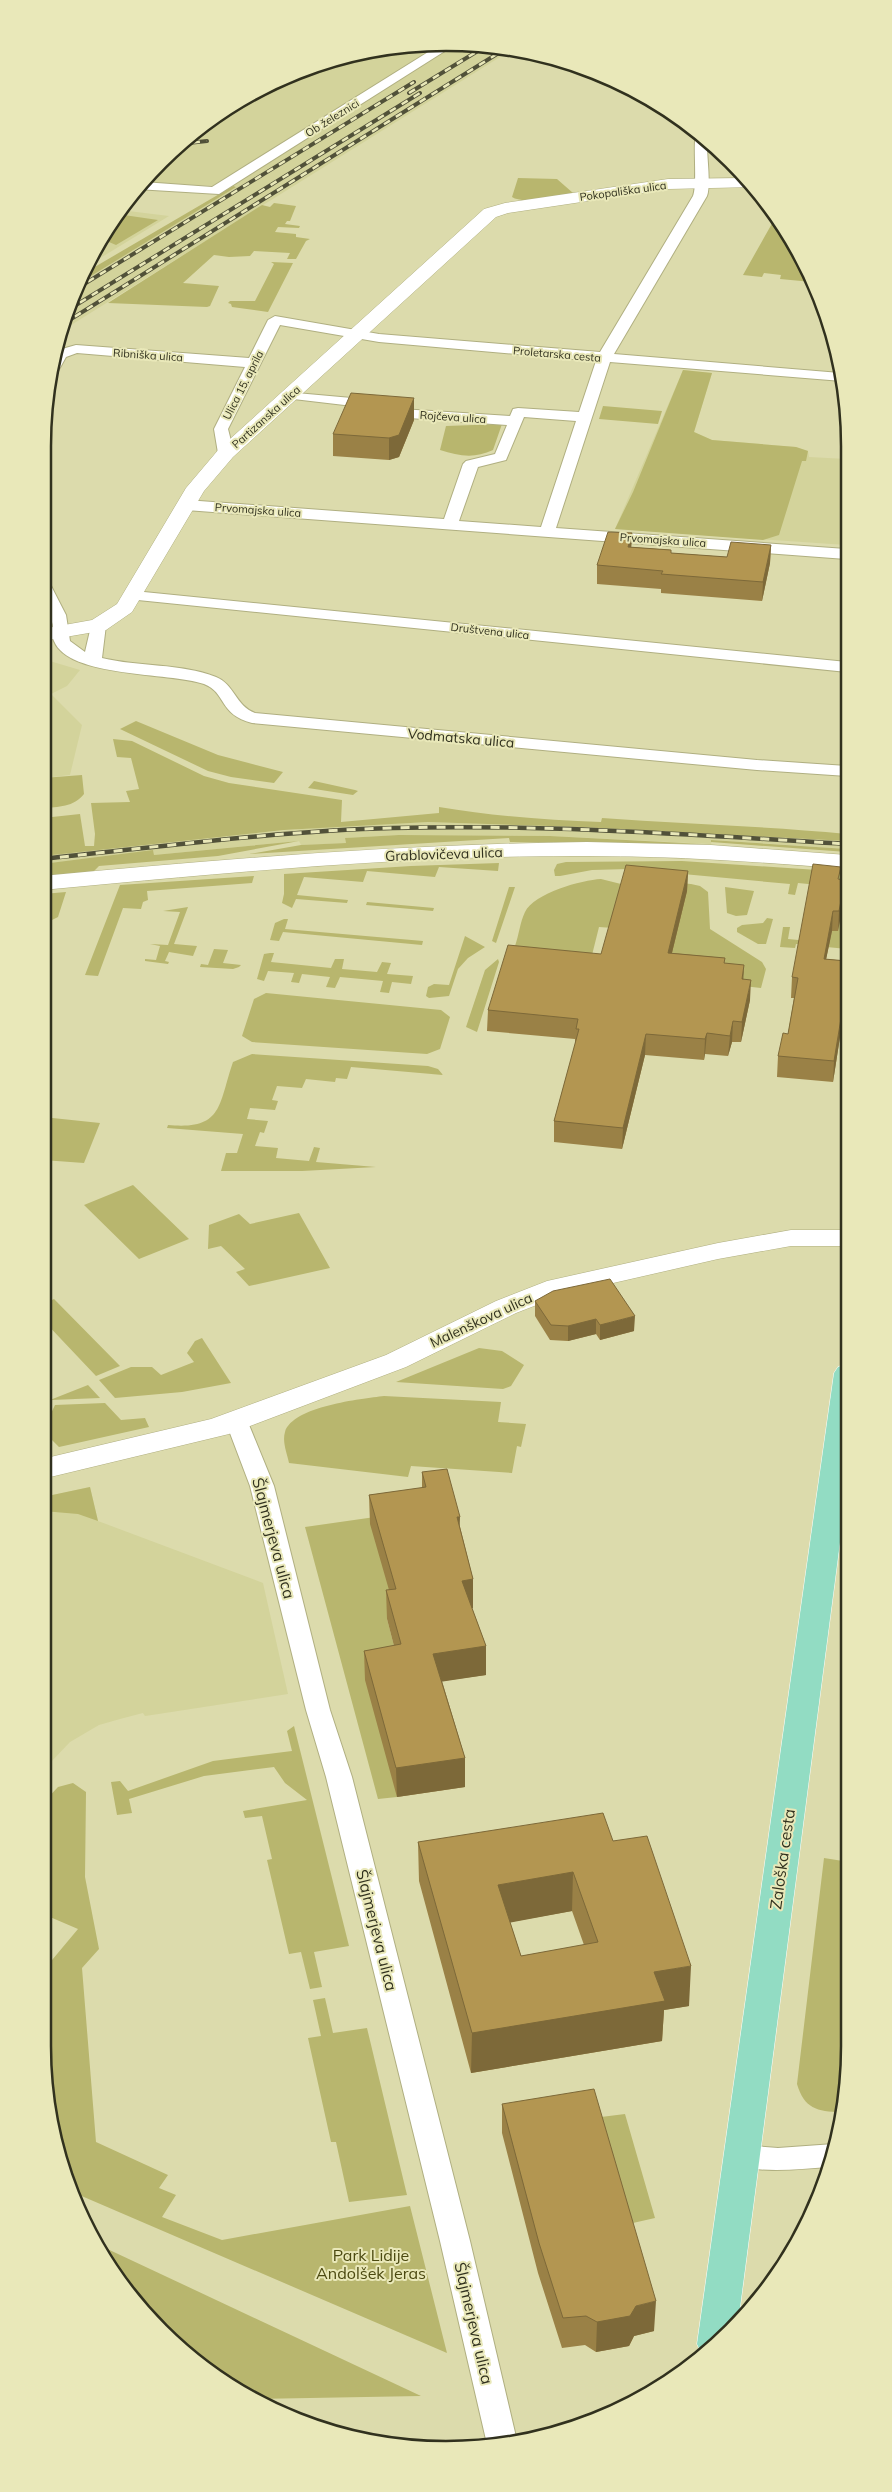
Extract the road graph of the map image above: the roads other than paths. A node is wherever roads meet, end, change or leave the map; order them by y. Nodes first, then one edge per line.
1 (438, 51) edge
2 (702, 146) edge
3 (701, 182) junction
4 (740, 183) edge
5 (149, 187) edge
6 (496, 210) joint
7 (275, 320) joint
8 (358, 334) junction
9 (63, 353) edge
10 (604, 358) junction
11 (255, 362) junction
12 (834, 377) edge
13 (290, 395) junction
14 (583, 417) junction
15 (516, 421) junction
16 (226, 453) junction
17 (186, 505) junction
18 (450, 525) junction
19 (546, 532) junction
20 (841, 554) edge
21 (134, 596) junction
22 (51, 603) edge
23 (98, 625) junction
24 (51, 634) edge
25 (94, 661) junction
26 (841, 666) edge
27 (841, 771) edge
28 (841, 862) edge
29 (51, 882) edge
30 (841, 1238) edge
31 (236, 1420) junction
32 (841, 1425) edge
33 (51, 1467) edge
34 (742, 2156) junction
35 (825, 2156) edge
36 (718, 2332) edge
37 (500, 2437) edge

1 - 5 street, Ob železnici
2 - 3 street
3 - 4 street, Pokopališka ulica
3 - 6 street, Pokopališka ulica
3 - 10 street
6 - 8 street, Partizanska ulica
7 - 8 street, Proletarska cesta
7 - 11 street, Ulica 15. aprila
8 - 10 street, Proletarska cesta
8 - 13 street, Partizanska ulica
9 - 11 street, Ribniška ulica
10 - 12 street, Proletarska cesta
10 - 14 street
11 - 16 street, Ulica 15. aprila
13 - 15 street, Rojčeva ulica
13 - 16 street, Partizanska ulica
14 - 15 street, Rojčeva ulica
14 - 19 street
15 - 18 street
16 - 17 street, Partizanska ulica
17 - 18 street, Prvomajska ulica
17 - 21 street, Partizanska ulica
18 - 19 street, Prvomajska ulica
19 - 20 street, Prvomajska ulica
21 - 23 street, Partizanska ulica
21 - 26 street, Društvena ulica
22 - 24 street
23 - 24 street, Partizanska ulica
23 - 25 street
24 - 25 street, Vodmatska ulica
25 - 27 street, Vodmatska ulica
28 - 29 street, Grablovičeva ulica
30 - 31 street, Malenškova ulica
31 - 33 street, Malenškova ulica
31 - 37 street, Šlajmerjeva ulica
32 - 34 main road, Zaloška cesta
34 - 35 street
34 - 36 main road, Zaloška cesta

